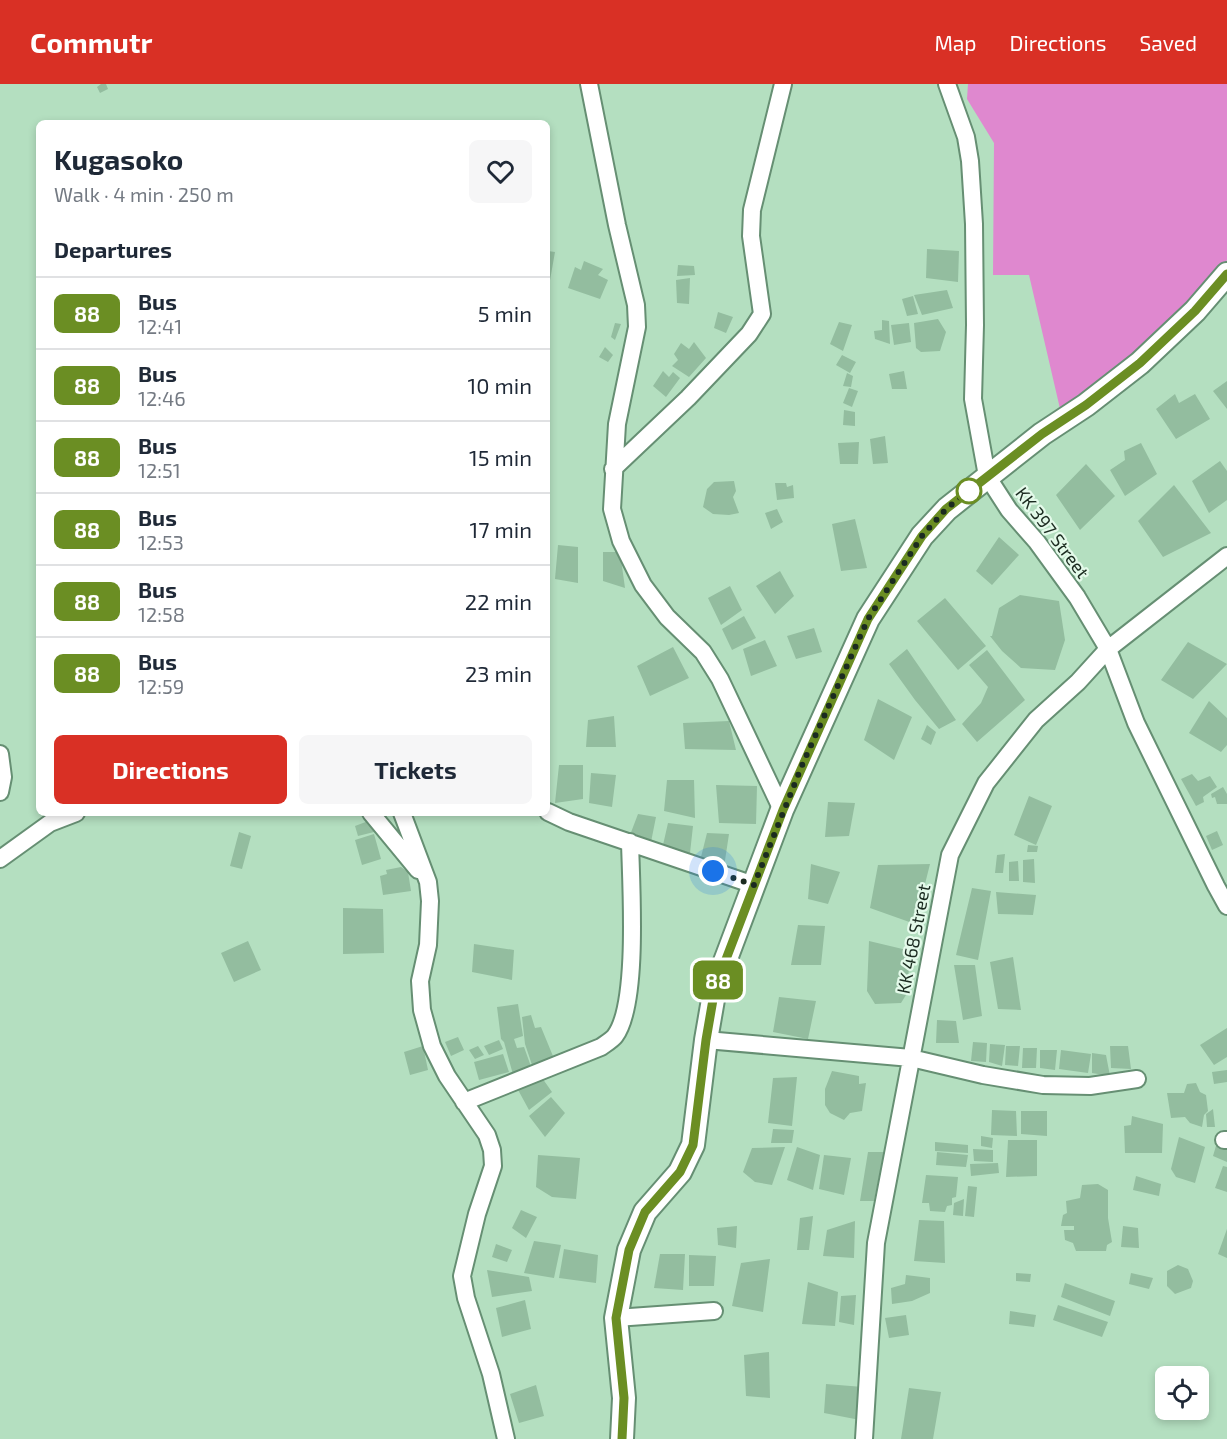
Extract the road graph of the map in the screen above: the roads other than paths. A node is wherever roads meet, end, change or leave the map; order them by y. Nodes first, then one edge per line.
1 (589, 84) edge
2 (783, 84) edge
3 (947, 84) edge
4 (1227, 274) edge
5 (613, 469) junction
6 (987, 476) junction
7 (1227, 556) edge
8 (1108, 649) junction
9 (0, 754) edge
10 (0, 792) edge
11 (783, 810) junction
12 (550, 813) edge
13 (68, 816) edge
14 (373, 816) edge
15 (403, 816) edge
16 (630, 842) junction
17 (0, 859) edge
18 (428, 882) junction
19 (754, 885) junction
20 (1227, 906) edge
21 (706, 1040) junction
22 (911, 1058) junction
23 (1137, 1079) dead end
24 (464, 1102) junction
25 (714, 1311) dead end
26 (616, 1318) junction
27 (506, 1439) edge
28 (622, 1439) edge
29 (864, 1439) edge

1 - 5 street
2 - 5 street
3 - 6 street, KK 397 Street
4 - 6 main road
5 - 11 street
6 - 8 street, KK 397 Street
6 - 11 main road
7 - 8 street, KK 468 Street
8 - 20 street, KK 397 Street
8 - 22 street, KK 468 Street
9 - 10 street
11 - 19 main road
12 - 16 street
13 - 17 street
14 - 18 street
15 - 18 street
16 - 19 street
16 - 24 street
18 - 24 street
19 - 21 main road
21 - 22 street
21 - 26 main road
22 - 23 street
22 - 29 street, KK 468 Street
24 - 27 street
25 - 26 street
26 - 28 main road

